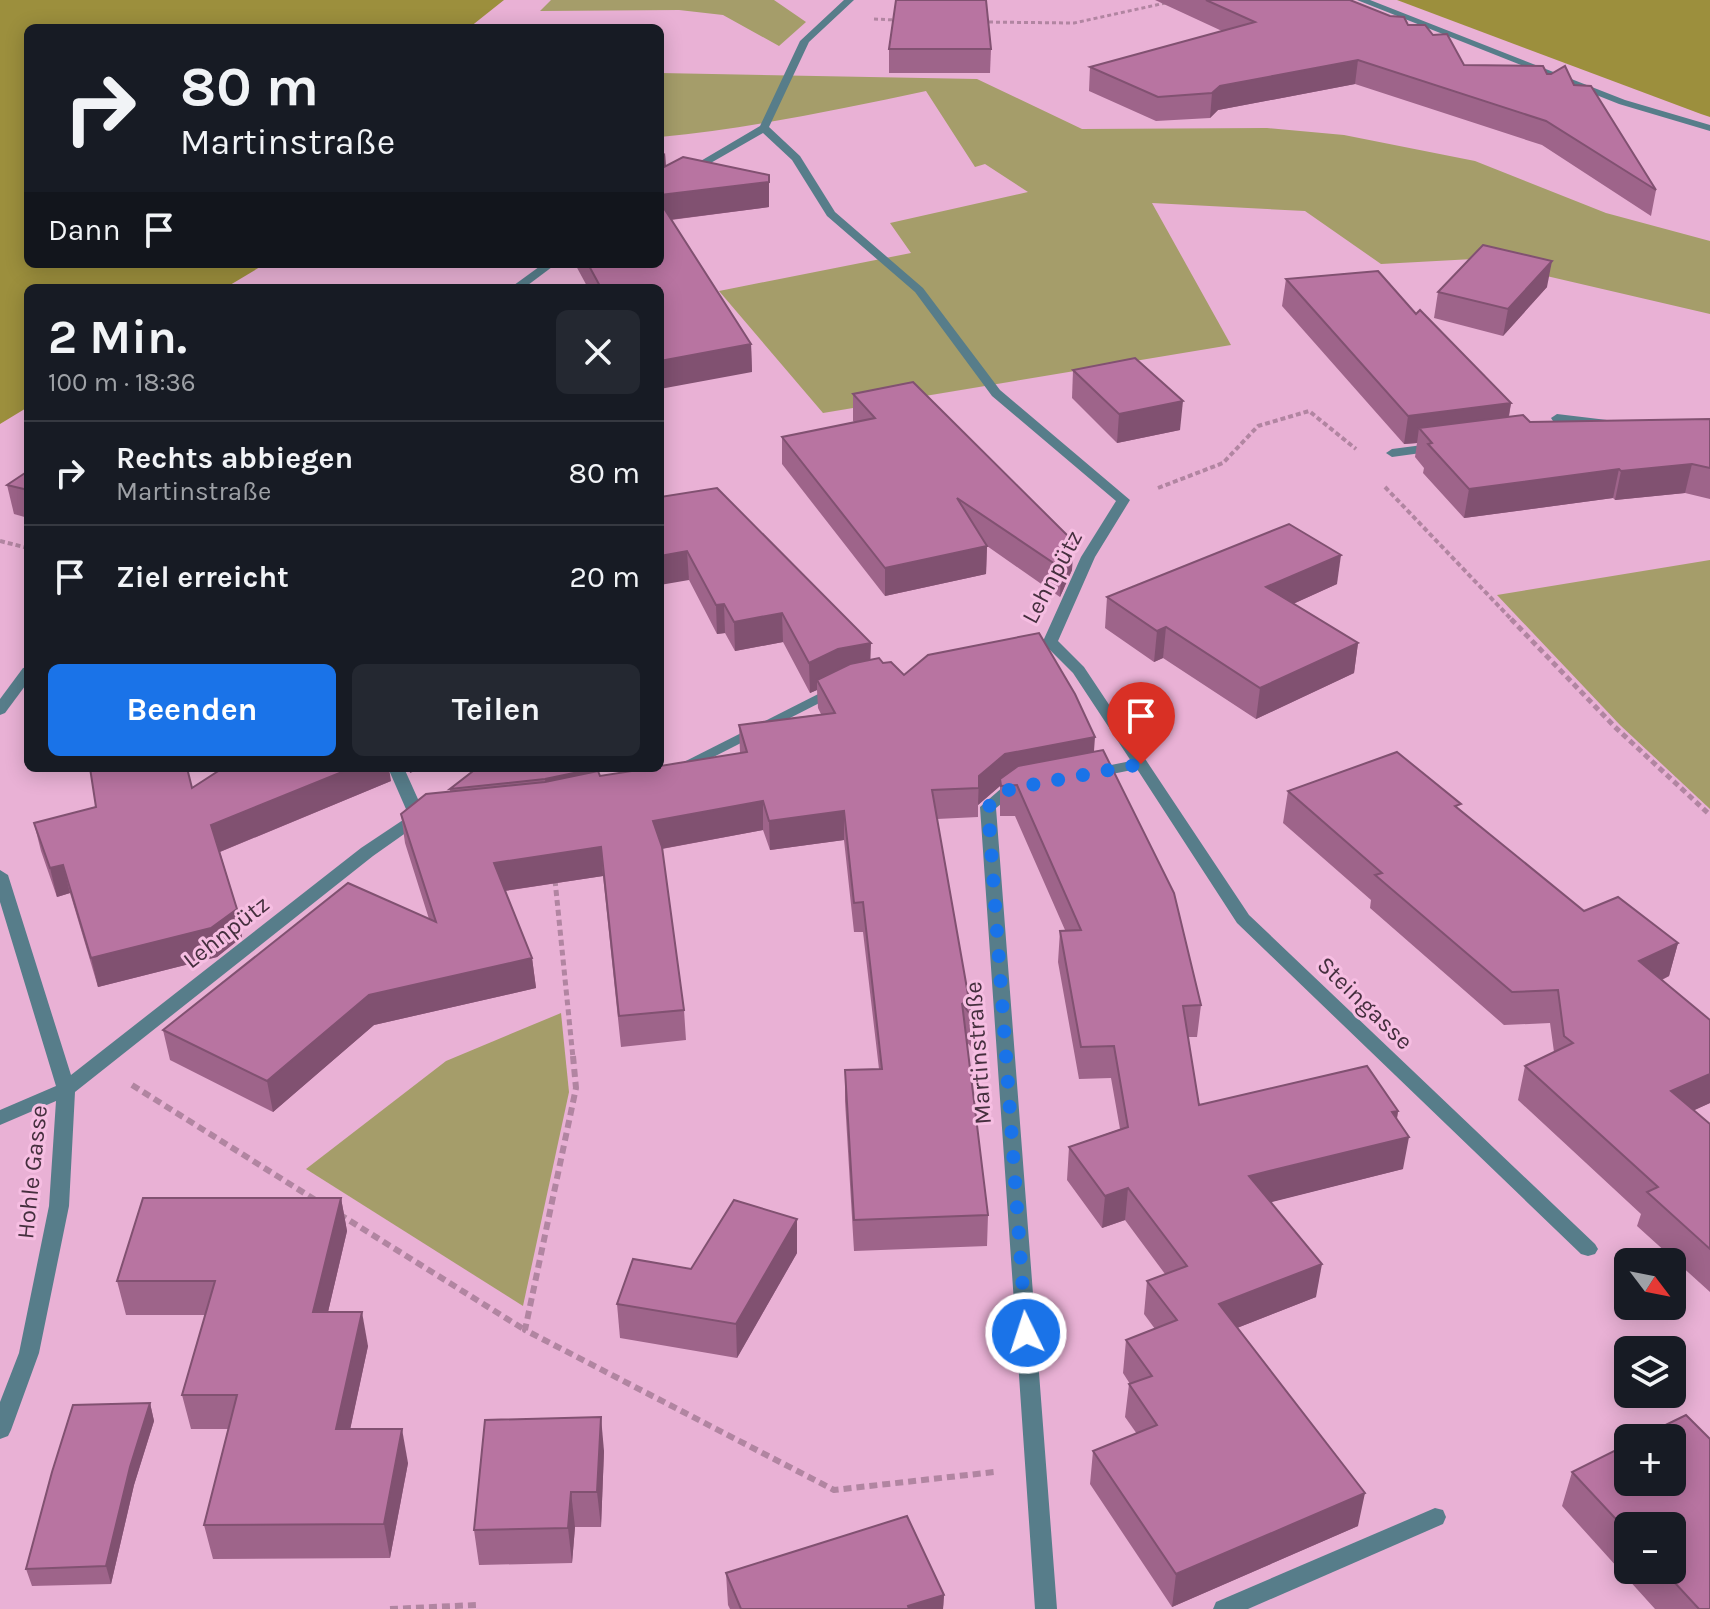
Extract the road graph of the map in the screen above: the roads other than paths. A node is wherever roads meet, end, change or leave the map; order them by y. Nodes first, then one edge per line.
1 (849, 0) edge
2 (1362, 0) edge
3 (764, 128) junction
4 (1710, 128) edge
5 (664, 187) edge
6 (544, 268) edge
7 (522, 284) edge
8 (1552, 421) edge
9 (1624, 426) edge
10 (1452, 445) edge
11 (1392, 453) road end
12 (1050, 642) junction
13 (1008, 650) edge
14 (24, 677) edge
15 (844, 685) edge
16 (0, 710) edge
17 (1141, 764) junction
18 (398, 772) edge
19 (1068, 778) edge
20 (659, 779) edge
21 (1039, 783) edge
22 (0, 875) edge
23 (66, 1089) junction
24 (0, 1118) edge
25 (1588, 1249) dead end
26 (0, 1430) edge
27 (1435, 1517) dead end
28 (1046, 1609) edge
29 (1224, 1609) edge

1 - 3 street
2 - 4 street
3 - 5 street
3 - 12 street, Lehnpütz
6 - 7 street
8 - 9 street
10 - 11 street
12 - 13 street, Lehnpütz
12 - 17 street
14 - 16 street
15 - 20 street
17 - 19 street
17 - 25 street, Steingasse
18 - 23 street, Lehnpütz
21 - 28 street, Martinstraße
22 - 23 street, Hohle Gasse
23 - 24 street, Lehnpütz
23 - 26 street, Hohle Gasse
27 - 29 street

